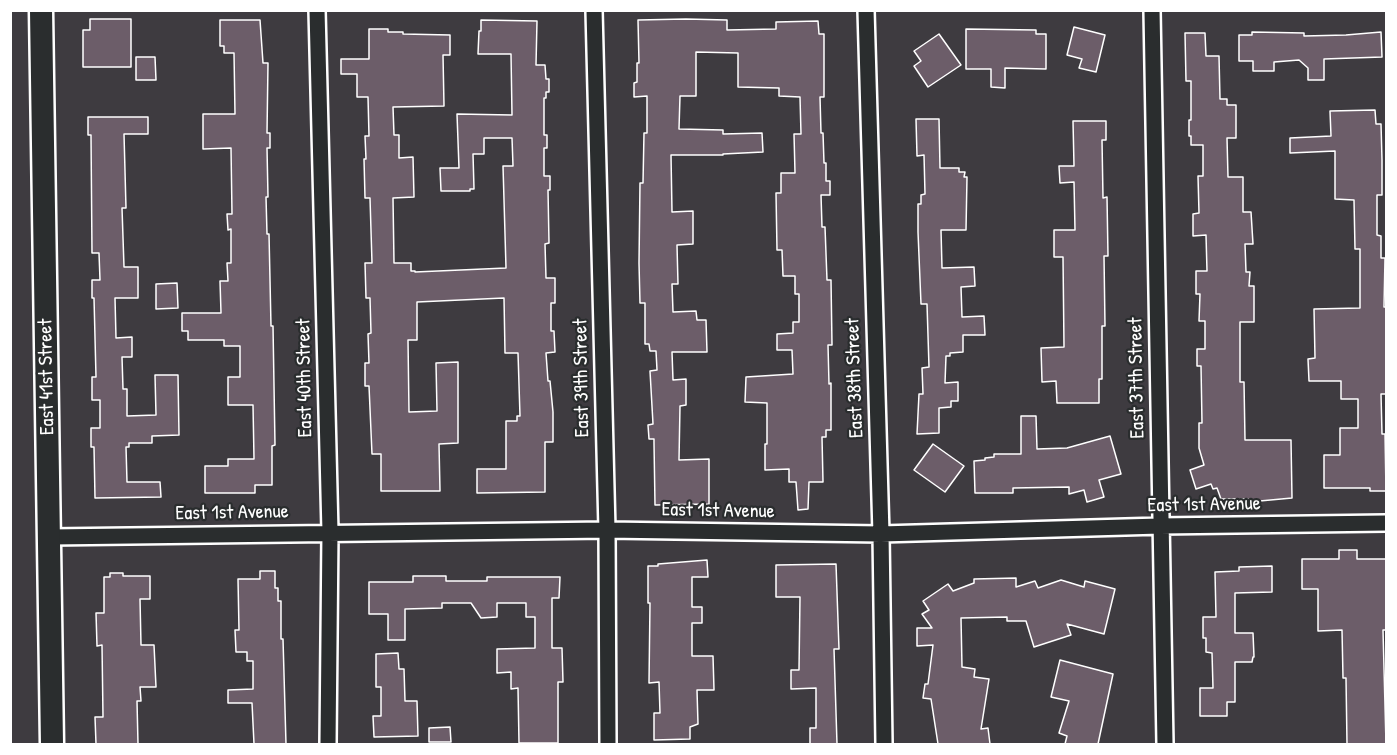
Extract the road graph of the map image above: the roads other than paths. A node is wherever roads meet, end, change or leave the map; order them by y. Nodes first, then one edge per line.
1 (41, 10) edge
2 (317, 10) edge
3 (594, 10) edge
4 (866, 10) edge
5 (1152, 10) edge
6 (1386, 523) edge
7 (1160, 526) junction
8 (607, 530) junction
9 (330, 532) junction
10 (881, 534) junction
11 (50, 537) junction
12 (51, 744) edge
13 (328, 744) edge
14 (608, 744) edge
15 (884, 744) edge
16 (1165, 744) edge

1 - 11 street, East 41st Street
2 - 9 street, East 40th Street
3 - 8 street, East 39th Street
4 - 10 street, East 38th Street
5 - 7 street, East 37th Street
6 - 7 street, East 1st Avenue
7 - 10 street, East 1st Avenue
7 - 16 street, East 37th Street
8 - 9 street, East 1st Avenue
8 - 10 street, East 1st Avenue
8 - 14 street, East 39th Street
9 - 11 street, East 1st Avenue
9 - 13 street, East 40th Street
10 - 15 street, East 38th Street
11 - 12 street, East 41st Street

